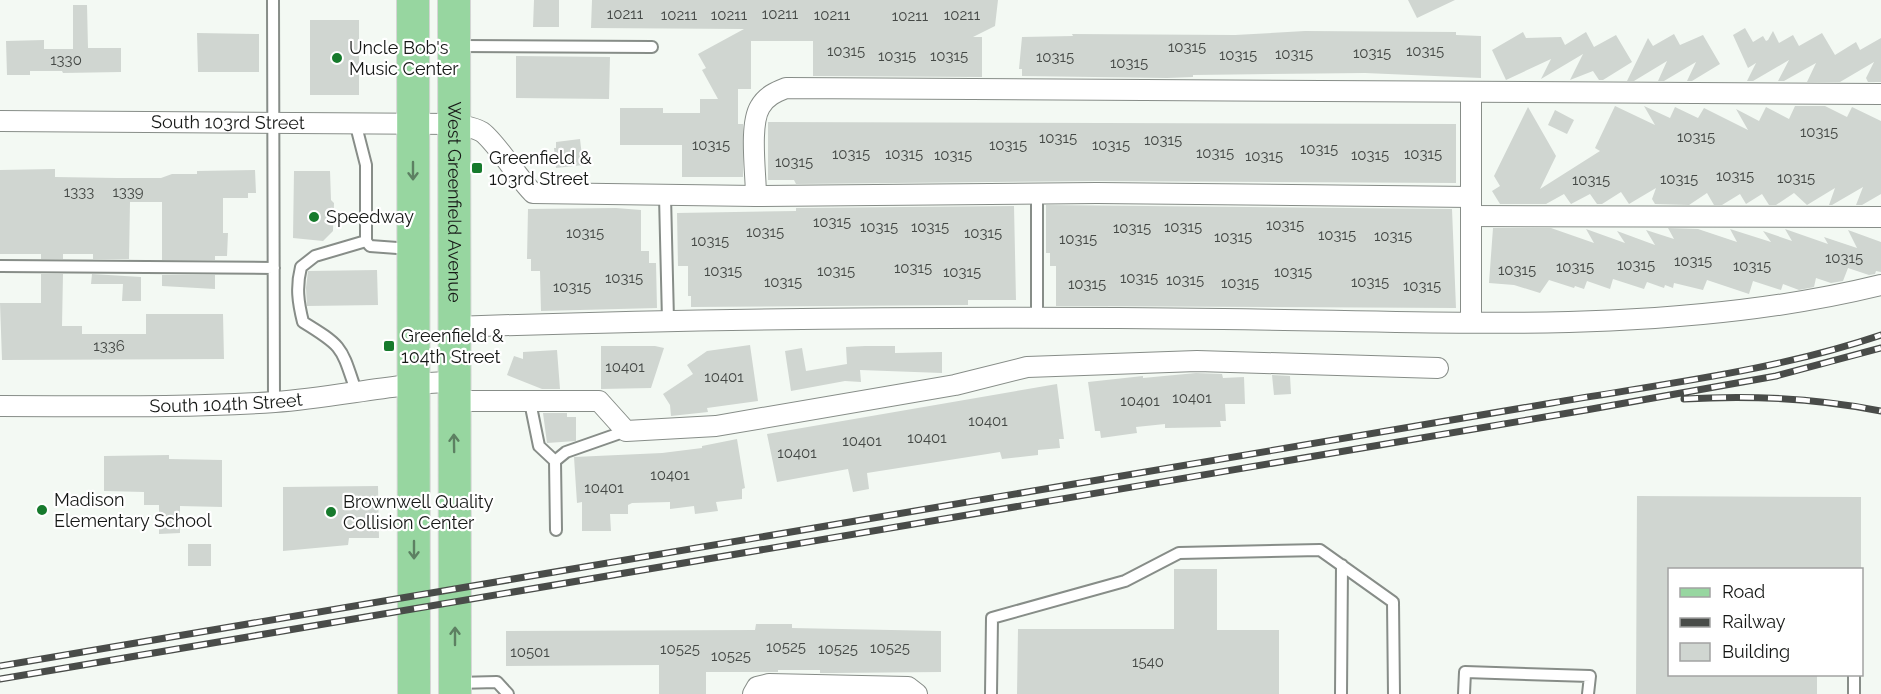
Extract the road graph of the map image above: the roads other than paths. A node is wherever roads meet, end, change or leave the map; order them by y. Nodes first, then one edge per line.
1 (273, 0) edge
2 (413, 0) edge
3 (454, 0) edge
4 (454, 46) junction
5 (652, 47) dead end
6 (1472, 93) junction
7 (1881, 94) edge
8 (0, 121) edge
9 (273, 122) junction
10 (355, 122) junction
11 (413, 123) junction
12 (455, 124) junction
13 (1037, 194) junction
14 (665, 196) junction
15 (756, 196) junction
16 (1471, 206) junction
17 (1881, 217) edge
18 (366, 241) junction
19 (413, 250) junction
20 (0, 266) edge
21 (274, 268) junction
22 (1881, 285) edge
23 (1038, 318) junction
24 (668, 320) junction
25 (1471, 322) junction
26 (453, 327) junction
27 (1438, 368) dead end
28 (414, 383) junction
29 (356, 392) junction
30 (453, 392) junction
31 (274, 402) junction
32 (530, 402) junction
33 (0, 406) edge
34 (626, 431) junction
35 (555, 462) junction
36 (556, 530) dead end
37 (1342, 565) junction
38 (1854, 676) edge
39 (455, 688) edge
40 (414, 694) edge
41 (508, 694) edge
42 (753, 694) edge
43 (917, 694) edge
44 (991, 694) edge
45 (1341, 694) edge
46 (1394, 694) edge
47 (1464, 694) edge
48 (1588, 694) edge
49 (1854, 694) edge

1 - 9 lane
2 - 11 main road
3 - 4 main road, West Greenfield Avenue
4 - 5 lane
4 - 12 main road, West Greenfield Avenue
6 - 7 street
6 - 15 street
6 - 16 street
8 - 9 street, South 103rd Street
9 - 10 street, South 103rd Street
9 - 21 lane
10 - 11 street, South 103rd Street
10 - 18 lane
11 - 12 street, South 103rd Street
11 -> 19 main road
12 - 14 street, South 103rd Street
12 - 26 main road, West Greenfield Avenue
13 - 15 street, South 103rd Street
13 - 16 street, South 103rd Street
13 - 23 lane
14 - 15 street, South 103rd Street
14 - 24 lane
16 - 17 street, South 103rd Street
16 - 25 street
18 - 19 lane
18 - 29 lane
19 - 28 main road
20 - 21 lane
21 - 31 lane
22 - 25 street
23 - 24 street
23 - 25 street
24 - 26 street
26 - 30 main road, West Greenfield Avenue
27 - 34 street
28 - 29 street, South 104th Street
28 - 30 street, South 104th Street
28 -> 40 main road
29 - 31 street, South 104th Street
30 - 32 street, South 104th Street
39 -> 30 main road, West Greenfield Avenue
31 - 33 street, South 104th Street
32 - 34 street, South 104th Street
32 - 35 lane
34 - 35 lane
35 - 36 lane
37 - 44 lane
37 - 45 lane
37 - 46 lane
38 - 49 lane
39 - 41 lane
42 - 43 street
47 - 48 lane

